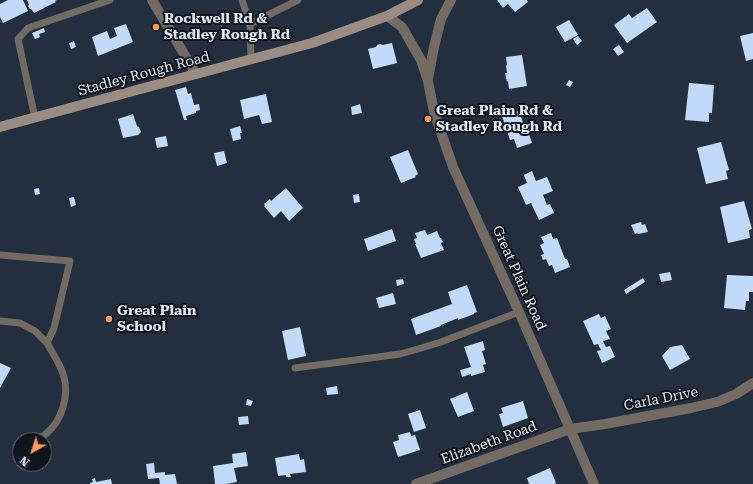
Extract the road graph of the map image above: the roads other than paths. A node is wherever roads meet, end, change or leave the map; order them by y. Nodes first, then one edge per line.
1 (110, 0) edge
2 (152, 0) edge
3 (242, 0) edge
4 (298, 0) edge
5 (418, 0) edge
6 (451, 0) edge
7 (387, 16) junction
8 (250, 24) junction
9 (251, 60) junction
10 (196, 74) junction
11 (428, 81) junction
12 (35, 118) junction
13 (0, 127) edge
14 (0, 255) edge
15 (519, 312) junction
16 (0, 322) edge
17 (47, 344) junction
18 (295, 368) dead end
19 (753, 383) edge
20 (570, 429) junction
21 (48, 432) edge
22 (416, 484) edge
23 (594, 484) edge

1 - 12 lane
2 - 10 street
3 - 8 lane
4 - 8 lane
5 - 7 main road
6 - 11 street, Great Plain Road
7 - 9 main road, Stadley Rough Road
7 - 11 street, Great Plain Road
8 - 9 lane
9 - 10 main road, Stadley Rough Road
10 - 12 main road, Stadley Rough Road
11 - 15 street, Great Plain Road
12 - 13 main road, Stadley Rough Road
14 - 17 lane
15 - 18 lane
15 - 20 street, Great Plain Road
16 - 17 lane
17 - 21 lane
19 - 20 street, Carla Drive
20 - 22 street, Elizabeth Road
20 - 23 street, Great Plain Road

